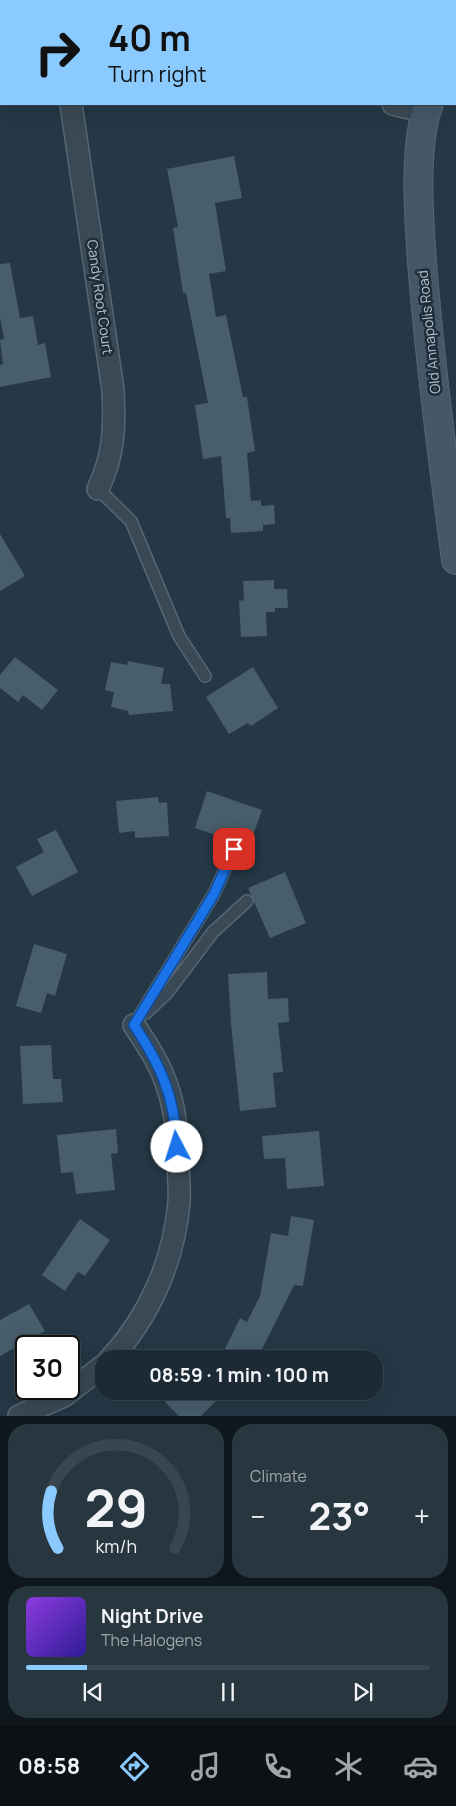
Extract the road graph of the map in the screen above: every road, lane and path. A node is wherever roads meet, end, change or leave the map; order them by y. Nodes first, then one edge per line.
1 (71, 105) edge
2 (402, 105) edge
3 (428, 108) edge
4 (98, 489) joint
5 (456, 560) edge
6 (205, 676) dead end
7 (234, 849) dead end
8 (247, 901) dead end
9 (134, 1025) junction
10 (118, 1350) edge
11 (95, 1372) edge
12 (19, 1416) edge

1 - 4 street, Candy Root Court
2 - 3 street
3 - 5 main road, Old Annapolis Road
4 - 6 lane
7 - 9 lane
8 - 9 lane
9 - 10 street
11 - 12 street

